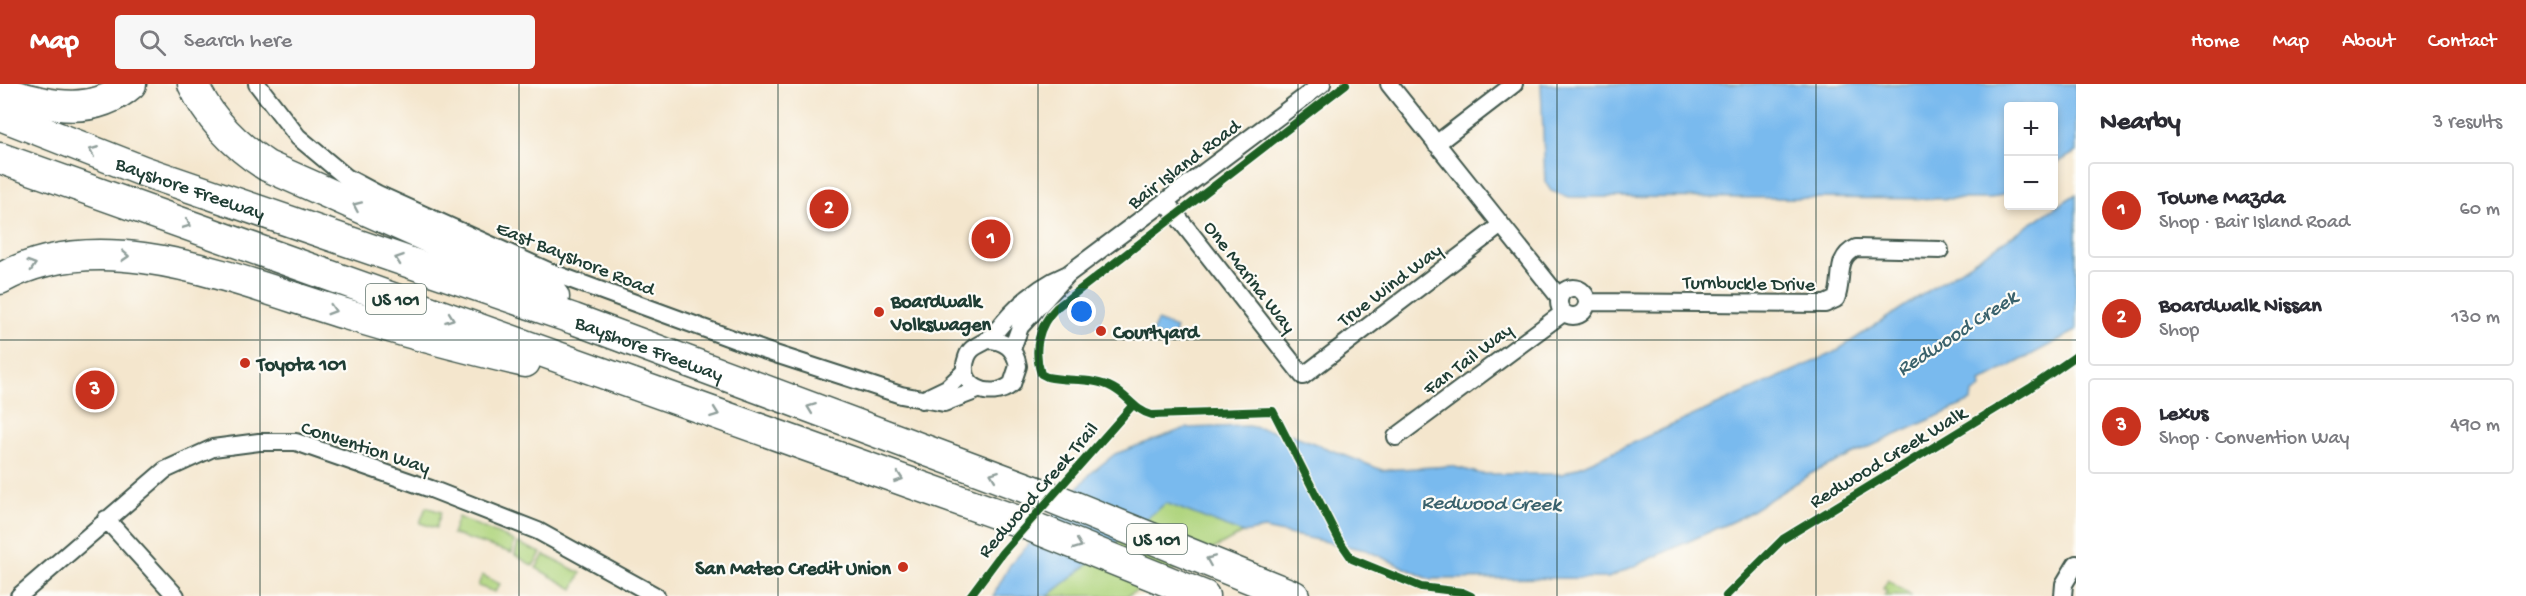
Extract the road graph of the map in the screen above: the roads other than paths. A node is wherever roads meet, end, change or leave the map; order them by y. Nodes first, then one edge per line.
1 (131, 84) edge
2 (193, 84) edge
3 (257, 84) edge
4 (1322, 84) edge
5 (1389, 84) edge
6 (1514, 84) edge
7 (0, 92) edge
8 (0, 115) edge
9 (1436, 144) junction
10 (0, 158) edge
11 (0, 173) edge
12 (1166, 202) junction
13 (132, 204) junction
14 (1501, 225) junction
15 (1940, 250) dead end
16 (1068, 273) junction
17 (0, 279) edge
18 (1587, 302) junction
19 (1561, 305) junction
20 (574, 319) junction
21 (987, 340) junction
22 (1012, 349) junction
23 (965, 371) junction
24 (1303, 376) joint
25 (978, 390) junction
26 (660, 393) junction
27 (921, 400) junction
28 (1396, 437) dead end
29 (106, 519) junction
30 (2076, 564) edge
31 (19, 596) edge
32 (176, 596) edge
33 (656, 596) edge
34 (1204, 596) edge
35 (1294, 596) edge
36 (2063, 596) edge

1 - 7 highway
20 -> 2 highway
3 - 27 street, East Bayshore Road
4 - 12 street, Bair Island Road
5 - 9 street
6 - 9 street
20 -> 8 highway, Bayshore Freeway / US 101
9 - 14 street
10 - 13 highway, Bayshore Freeway / US 101
11 - 13 highway
12 - 16 street, Bair Island Road
12 - 24 street, One Marina Way
13 -> 26 highway, Bayshore Freeway / US 101
14 - 19 street
14 - 24 street, True Wind Way
15 - 18 street, Turnbuckle Drive
16 - 21 street, Bair Island Road
16 - 22 street, Bair Island Road
17 -> 26 highway
18 - 19 street
18 - 19 street
19 - 28 street, Fan Tail Way
35 -> 20 highway, Bayshore Freeway / US 101
21 - 22 street
21 - 23 street
22 - 25 street
23 - 25 street
23 - 27 street
25 - 27 street, East Bayshore Road
26 -> 34 highway, Bayshore Freeway / US 101
29 - 31 street, Convention Way
29 - 32 street
29 - 33 street, Convention Way
30 - 36 street

